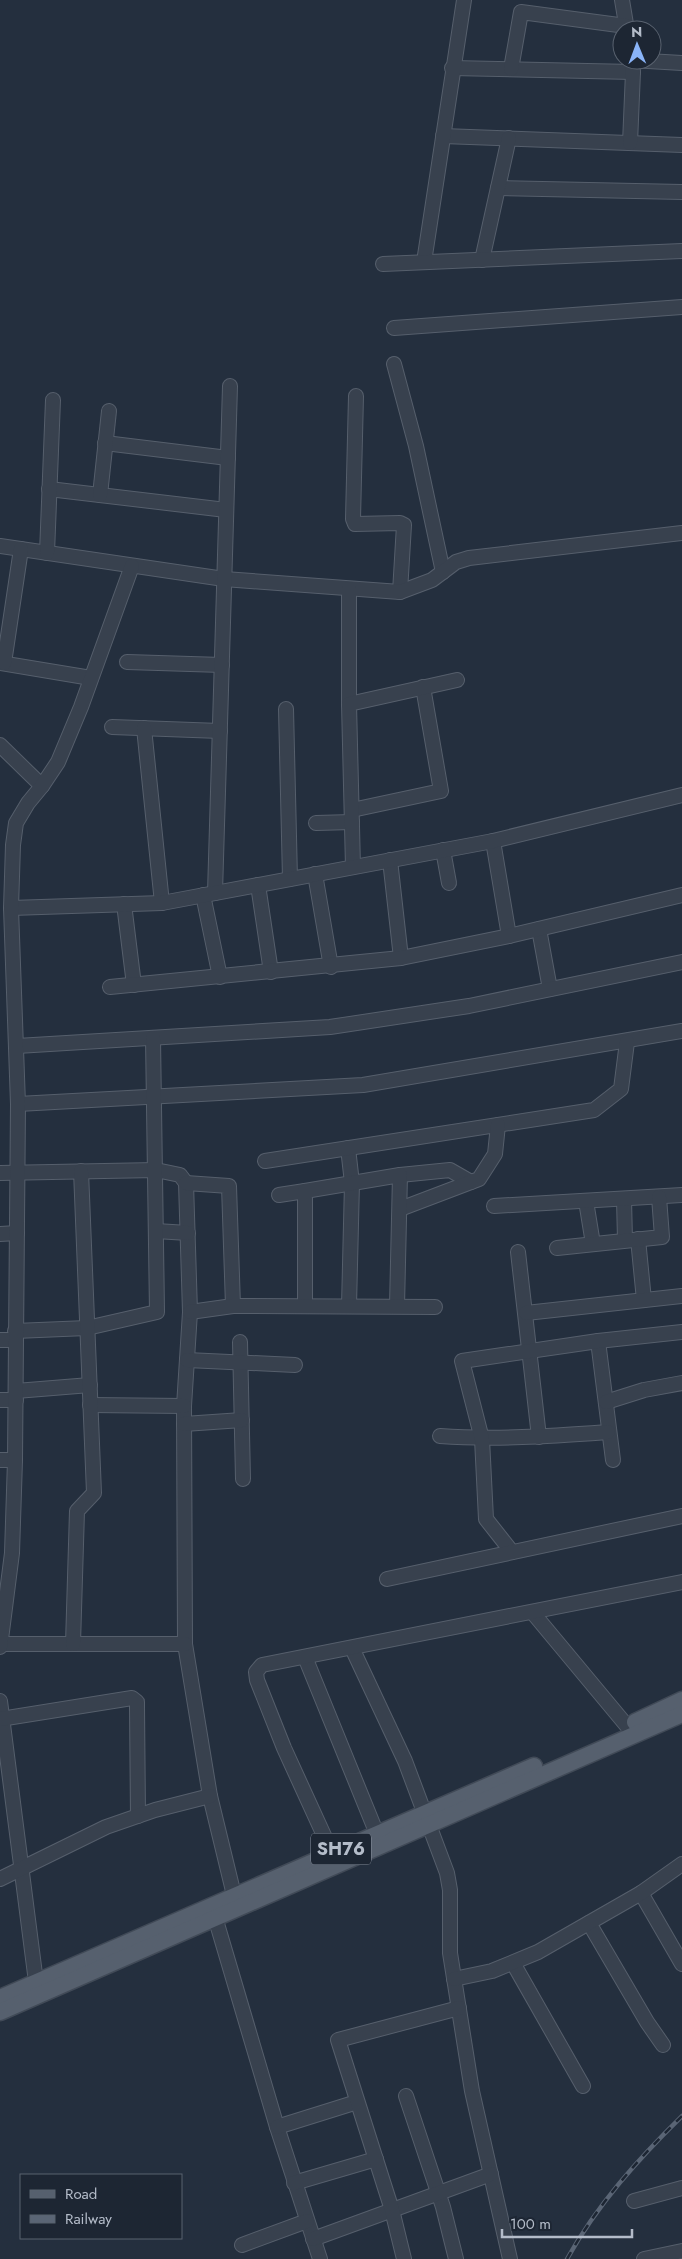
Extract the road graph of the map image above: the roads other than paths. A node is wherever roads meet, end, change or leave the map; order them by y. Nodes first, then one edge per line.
1 (464, 0) edge
2 (622, 0) edge
3 (625, 20) edge
4 (612, 26) edge
5 (662, 63) edge
6 (682, 63) edge
7 (612, 65) edge
8 (452, 68) junction
9 (511, 69) junction
10 (631, 70) edge
11 (443, 136) junction
12 (509, 138) junction
13 (630, 143) junction
14 (682, 145) edge
15 (498, 188) junction
16 (682, 192) edge
17 (682, 251) edge
18 (482, 260) junction
19 (424, 262) junction
20 (383, 264) dead end
21 (682, 307) edge
22 (394, 328) dead end
23 (394, 364) dead end
24 (230, 386) dead end
25 (356, 396) dead end
26 (53, 400) dead end
27 (108, 410) dead end
28 (105, 443) junction
29 (228, 458) junction
30 (50, 489) junction
31 (100, 495) junction
32 (226, 510) junction
33 (682, 534) edge
34 (0, 546) edge
35 (22, 549) junction
36 (47, 553) junction
37 (132, 566) junction
38 (443, 572) junction
39 (224, 579) junction
40 (349, 590) junction
41 (400, 592) junction
42 (127, 662) dead end
43 (2, 663) edge
44 (222, 665) junction
45 (91, 678) junction
46 (457, 680) dead end
47 (423, 688) junction
48 (349, 704) junction
49 (286, 709) dead end
50 (112, 726) dead end
51 (144, 728) junction
52 (220, 731) junction
53 (0, 745) edge
54 (42, 786) junction
55 (682, 795) edge
56 (352, 816) junction
57 (316, 823) dead end
58 (492, 841) junction
59 (443, 850) junction
60 (390, 860) junction
61 (353, 867) junction
62 (316, 874) junction
63 (6, 876) edge
64 (290, 879) junction
65 (449, 883) dead end
66 (258, 885) junction
67 (209, 894) junction
68 (682, 896) edge
69 (162, 903) junction
70 (124, 904) junction
71 (11, 908) junction
72 (539, 929) junction
73 (509, 936) junction
74 (401, 958) junction
75 (682, 962) edge
76 (331, 967) junction
77 (271, 972) junction
78 (220, 977) junction
79 (134, 985) junction
80 (110, 987) dead end
81 (550, 990) junction
82 (14, 1019) junction
83 (0, 1020) edge
84 (682, 1031) edge
85 (153, 1038) junction
86 (627, 1042) junction
87 (17, 1046) junction
88 (155, 1096) junction
89 (18, 1104) junction
90 (498, 1125) junction
91 (348, 1148) junction
92 (265, 1161) dead end
93 (156, 1170) junction
94 (81, 1171) junction
95 (17, 1172) junction
96 (0, 1173) edge
97 (400, 1174) junction
98 (471, 1182) junction
99 (352, 1183) junction
100 (186, 1184) junction
101 (306, 1191) junction
102 (279, 1195) dead end
103 (682, 1195) edge
104 (659, 1197) junction
105 (624, 1199) junction
106 (586, 1201) junction
107 (494, 1206) dead end
108 (400, 1209) junction
109 (156, 1231) junction
110 (16, 1233) junction
111 (188, 1233) junction
112 (0, 1234) edge
113 (631, 1240) junction
114 (592, 1244) junction
115 (557, 1248) dead end
116 (518, 1252) dead end
117 (682, 1296) edge
118 (644, 1300) junction
119 (233, 1306) junction
120 (305, 1306) junction
121 (349, 1306) junction
122 (397, 1306) junction
123 (434, 1307) dead end
124 (190, 1312) junction
125 (526, 1313) junction
126 (88, 1328) junction
127 (682, 1332) edge
128 (16, 1336) junction
129 (0, 1340) edge
130 (598, 1341) junction
131 (240, 1342) dead end
132 (530, 1350) junction
133 (187, 1360) junction
134 (240, 1363) junction
135 (295, 1365) dead end
136 (682, 1384) edge
137 (90, 1385) junction
138 (16, 1396) junction
139 (0, 1400) edge
140 (606, 1402) junction
141 (90, 1405) junction
142 (184, 1406) junction
143 (242, 1420) junction
144 (184, 1424) junction
145 (608, 1432) junction
146 (440, 1436) dead end
147 (539, 1437) junction
148 (482, 1439) junction
149 (0, 1460) edge
150 (15, 1460) junction
151 (613, 1460) dead end
152 (243, 1479) dead end
153 (6, 1512) edge
154 (682, 1516) edge
155 (512, 1552) junction
156 (387, 1579) dead end
157 (682, 1582) edge
158 (532, 1613) junction
159 (73, 1644) junction
160 (185, 1644) junction
161 (0, 1645) edge
162 (352, 1648) junction
163 (306, 1657) junction
164 (682, 1700) edge
165 (0, 1701) edge
166 (682, 1714) edge
167 (1, 1719) edge
168 (627, 1726) junction
169 (210, 1796) junction
170 (138, 1816) junction
171 (428, 1819) junction
172 (377, 1834) junction
173 (332, 1853) junction
174 (682, 1864) edge
175 (21, 1869) junction
176 (0, 1879) edge
177 (642, 1893) junction
178 (234, 1895) junction
179 (215, 1917) junction
180 (589, 1923) junction
181 (513, 1963) junction
182 (682, 1964) edge
183 (454, 1980) junction
184 (38, 1988) junction
185 (0, 1998) edge
186 (459, 2008) junction
187 (0, 2012) edge
188 (663, 2045) dead end
189 (583, 2086) dead end
190 (406, 2096) dead end
191 (357, 2102) junction
192 (277, 2127) junction
193 (376, 2159) junction
194 (491, 2174) junction
195 (294, 2183) junction
196 (682, 2188) edge
197 (439, 2193) junction
198 (634, 2201) dead end
199 (392, 2210) junction
200 (307, 2221) junction
201 (313, 2239) junction
202 (242, 2245) dead end
203 (682, 2251) edge
204 (320, 2259) edge
205 (404, 2259) edge
206 (456, 2259) edge
207 (510, 2259) edge
208 (644, 2259) edge

1 - 8 street
2 - 3 street
4 - 9 street
5 - 6 street
7 - 9 street
8 - 9 street
8 - 11 street
10 - 13 street
11 - 12 street
11 - 19 street
12 - 13 street
12 - 15 street
13 - 14 street
15 - 16 street
15 - 18 street
17 - 18 street
18 - 19 street
19 - 20 street
21 - 22 street
23 - 38 street
24 - 29 street
25 - 41 street
26 - 30 street
27 - 28 street
28 - 29 street
28 - 31 street
29 - 32 street
30 - 31 street
30 - 36 street
31 - 32 street
32 - 39 street
33 - 38 street
34 - 35 street
35 - 36 street
35 - 43 street
36 - 37 street
37 - 39 street
37 - 45 street
38 - 41 street
39 - 40 street
39 - 44 street
40 - 41 street
40 - 48 street
42 - 44 street
43 - 45 street
44 - 52 street
45 - 54 street
46 - 47 street
47 - 48 street
47 - 56 street
48 - 56 street
49 - 64 street
50 - 51 street
51 - 52 street
51 - 69 street
52 - 67 street
53 - 54 street
54 - 63 street
55 - 58 street
56 - 57 street
56 - 61 street
58 - 59 street
58 - 73 street
59 - 60 street
59 - 65 street
60 - 61 street
60 - 74 street
61 - 62 street
62 - 64 street
62 - 76 street
63 - 71 street
64 - 66 street
66 - 67 street
66 - 77 street
67 - 69 street
67 - 78 street
68 - 72 street
69 - 70 street
70 - 71 street
70 - 79 street
71 - 82 street
72 - 73 street
72 - 81 street
73 - 74 street
74 - 76 street
75 - 81 street
76 - 77 street
77 - 78 street
78 - 79 street
79 - 80 street
81 - 85 street
82 - 83 street
82 - 87 street
84 - 86 street
85 - 87 street
85 - 88 street
86 - 88 street
86 - 90 street
87 - 89 street
88 - 89 street
88 - 93 street
89 - 95 street
90 - 91 street
90 - 98 street
91 - 92 street
91 - 99 street
93 - 94 street
93 - 100 street
93 - 109 street
94 - 95 street
94 - 126 street
95 - 96 street
95 - 110 street
97 - 98 street
97 - 99 street
97 - 108 street
98 - 108 street
99 - 101 street
99 - 121 street
100 - 111 street
100 - 119 street
101 - 102 street
101 - 120 street
103 - 104 street
104 - 105 street
104 - 113 street
105 - 106 street
105 - 113 street
106 - 107 street
106 - 114 street
108 - 122 street
109 - 111 street
109 - 126 street
110 - 112 street
110 - 128 street
111 - 124 street
113 - 114 street
113 - 118 street
114 - 115 street
116 - 125 street
117 - 118 street
118 - 125 street
119 - 120 street
119 - 124 street
120 - 121 street
121 - 122 street
122 - 123 street
124 - 133 street
125 - 132 street
126 - 128 street
126 - 137 street
127 - 130 street
128 - 129 street
128 - 138 street
130 - 132 street
130 - 140 street
131 - 134 street
132 - 147 street
132 - 148 street
133 - 134 street
133 - 142 street
134 - 135 street
134 - 143 street
136 - 140 street
137 - 138 street
137 - 141 street
138 - 139 street
138 - 150 street
140 - 145 street
141 - 142 street
141 - 159 street
142 - 144 street
143 - 144 street
143 - 152 street
144 - 160 street
145 - 147 street
145 - 151 street
146 - 148 street
147 - 148 street
148 - 155 street
149 - 150 street
150 - 153 street
153 - 161 street
154 - 155 street
155 - 156 street
157 - 158 street
158 - 162 street
158 - 168 street
159 - 160 street
159 - 161 street
160 - 169 street
162 - 163 street
162 - 171 street
163 - 172 street
163 - 173 street
164 - 168 main road, SH76
165 - 167 street
166 - 171 main road, SH76
167 - 170 street
167 - 175 street
168 - 171 main road, SH76
169 - 170 street
169 - 178 street
170 - 175 street
171 - 172 main road, SH76
171 - 179 main road, SH76
171 - 183 street
172 - 173 main road, SH76
173 - 178 main road, SH76
174 - 177 street
175 - 176 street
175 - 184 street
177 - 180 street
177 - 182 street
178 - 184 main road, SH76
179 - 184 main road, SH76
179 - 192 street
180 - 181 street
180 - 188 street
181 - 183 street
181 - 189 street
183 - 186 street
184 - 185 main road, SH76
184 - 187 main road, SH76
186 - 191 street
186 - 194 street
190 - 197 street
191 - 192 street
191 - 193 street
192 - 195 street
193 - 195 street
193 - 199 street
194 - 197 street
194 - 207 street
195 - 200 street
196 - 198 street
197 - 199 street
197 - 206 street
199 - 201 street
199 - 205 street
200 - 201 street
200 - 202 street
201 - 204 street
203 - 208 street

